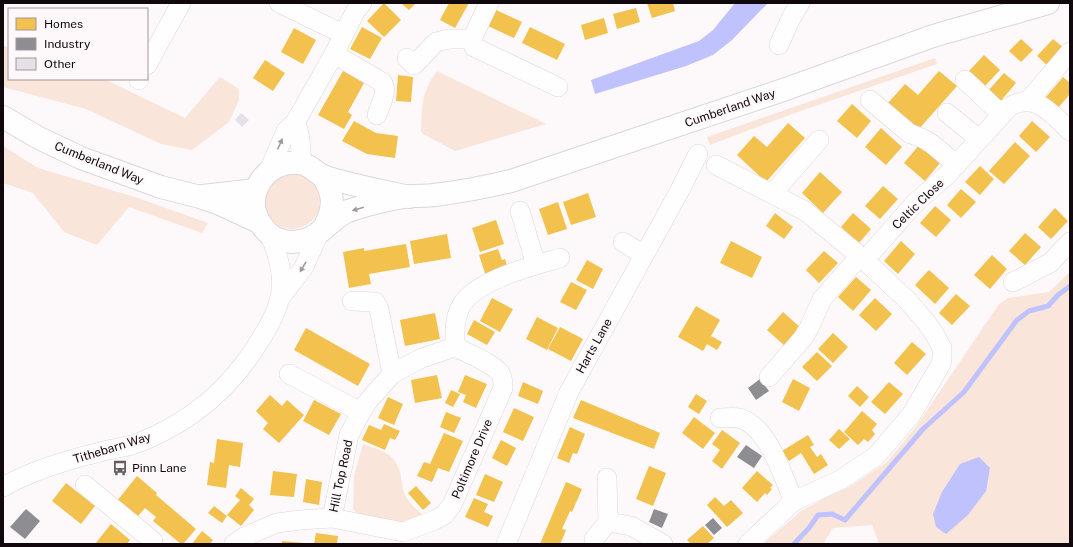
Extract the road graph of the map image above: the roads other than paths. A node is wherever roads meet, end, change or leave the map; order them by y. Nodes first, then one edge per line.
1 (180, 3) edge
2 (279, 3) edge
3 (362, 3) edge
4 (489, 3) edge
5 (800, 3) edge
6 (1048, 3) edge
7 (1010, 8) edge
8 (343, 34) junction
9 (472, 39) junction
10 (779, 45) dead end
11 (1070, 52) edge
12 (334, 54) junction
13 (407, 58) dead end
14 (148, 64) edge
15 (965, 80) dead end
16 (558, 87) dead end
17 (870, 100) dead end
18 (1028, 101) junction
19 (947, 113) dead end
20 (1001, 114) junction
21 (377, 115) dead end
22 (3, 118) edge
23 (296, 121) junction
24 (1070, 131) edge
25 (979, 139) junction
26 (819, 140) dead end
27 (698, 154) dead end
28 (302, 164) junction
29 (716, 165) dead end
30 (957, 165) junction
31 (269, 170) junction
32 (323, 176) junction
33 (255, 190) junction
34 (772, 194) junction
35 (409, 196) junction
36 (200, 197) junction
37 (520, 211) dead end
38 (264, 228) junction
39 (322, 229) junction
40 (623, 242) dead end
41 (1070, 242) edge
42 (644, 255) junction
43 (560, 258) dead end
44 (862, 258) junction
45 (536, 265) junction
46 (1013, 282) dead end
47 (280, 298) junction
48 (352, 301) dead end
49 (455, 347) junction
50 (289, 374) dead end
51 (392, 374) junction
52 (769, 377) dead end
53 (361, 412) junction
54 (720, 418) dead end
55 (607, 478) dead end
56 (5, 482) edge
57 (84, 485) dead end
58 (794, 502) junction
59 (332, 518) junction
60 (608, 522) junction
61 (594, 539) dead end
62 (153, 543) edge
63 (234, 544) edge
64 (506, 544) edge
65 (663, 544) edge
66 (748, 544) edge

1 - 14 street
2 - 8 street
3 - 8 street
4 - 9 street
5 - 10 street
6 - 7 main road, Cumberland Way
7 - 35 main road, Cumberland Way
8 - 12 street
9 - 13 street
9 - 16 street
11 - 18 street
12 - 21 street
12 - 23 street
15 - 20 street
17 - 30 street
18 - 20 street, Celtic Close
18 - 24 street
19 - 25 street
20 - 25 street, Celtic Close
22 - 36 main road, Cumberland Way
23 - 28 street
31 -> 23 street
25 - 30 street, Celtic Close
26 - 34 street
27 - 42 street, Harts Lane
28 - 31 main road
28 - 32 main road, Cumberland Way
29 - 34 street
30 - 44 street, Celtic Close
31 - 33 main road
32 - 35 main road, Cumberland Way
32 - 39 main road
33 - 36 main road, Cumberland Way
33 - 38 main road
34 - 44 street
35 -> 39 main road, Cumberland Way
36 - 38 main road, Cumberland Way
37 - 45 street
38 - 39 main road, Cumberland Way
38 - 47 street, Tithebarn Way
39 -> 47 street, Tithebarn Way
40 - 42 street
41 - 46 street
42 - 64 street, Harts Lane
43 - 45 street
44 - 52 street, Celtic Close
44 - 58 street
45 - 49 street
47 - 56 street, Tithebarn Way
48 - 51 street
49 - 51 street, Hill Top Road
49 - 59 street, Poltimore Drive
50 - 53 street
51 - 53 street, Hill Top Road
53 - 59 street, Hill Top Road
54 - 58 street
55 - 60 street
57 - 62 street
58 - 66 street
59 - 63 street, Poltimore Drive
60 - 61 street
60 - 65 street

